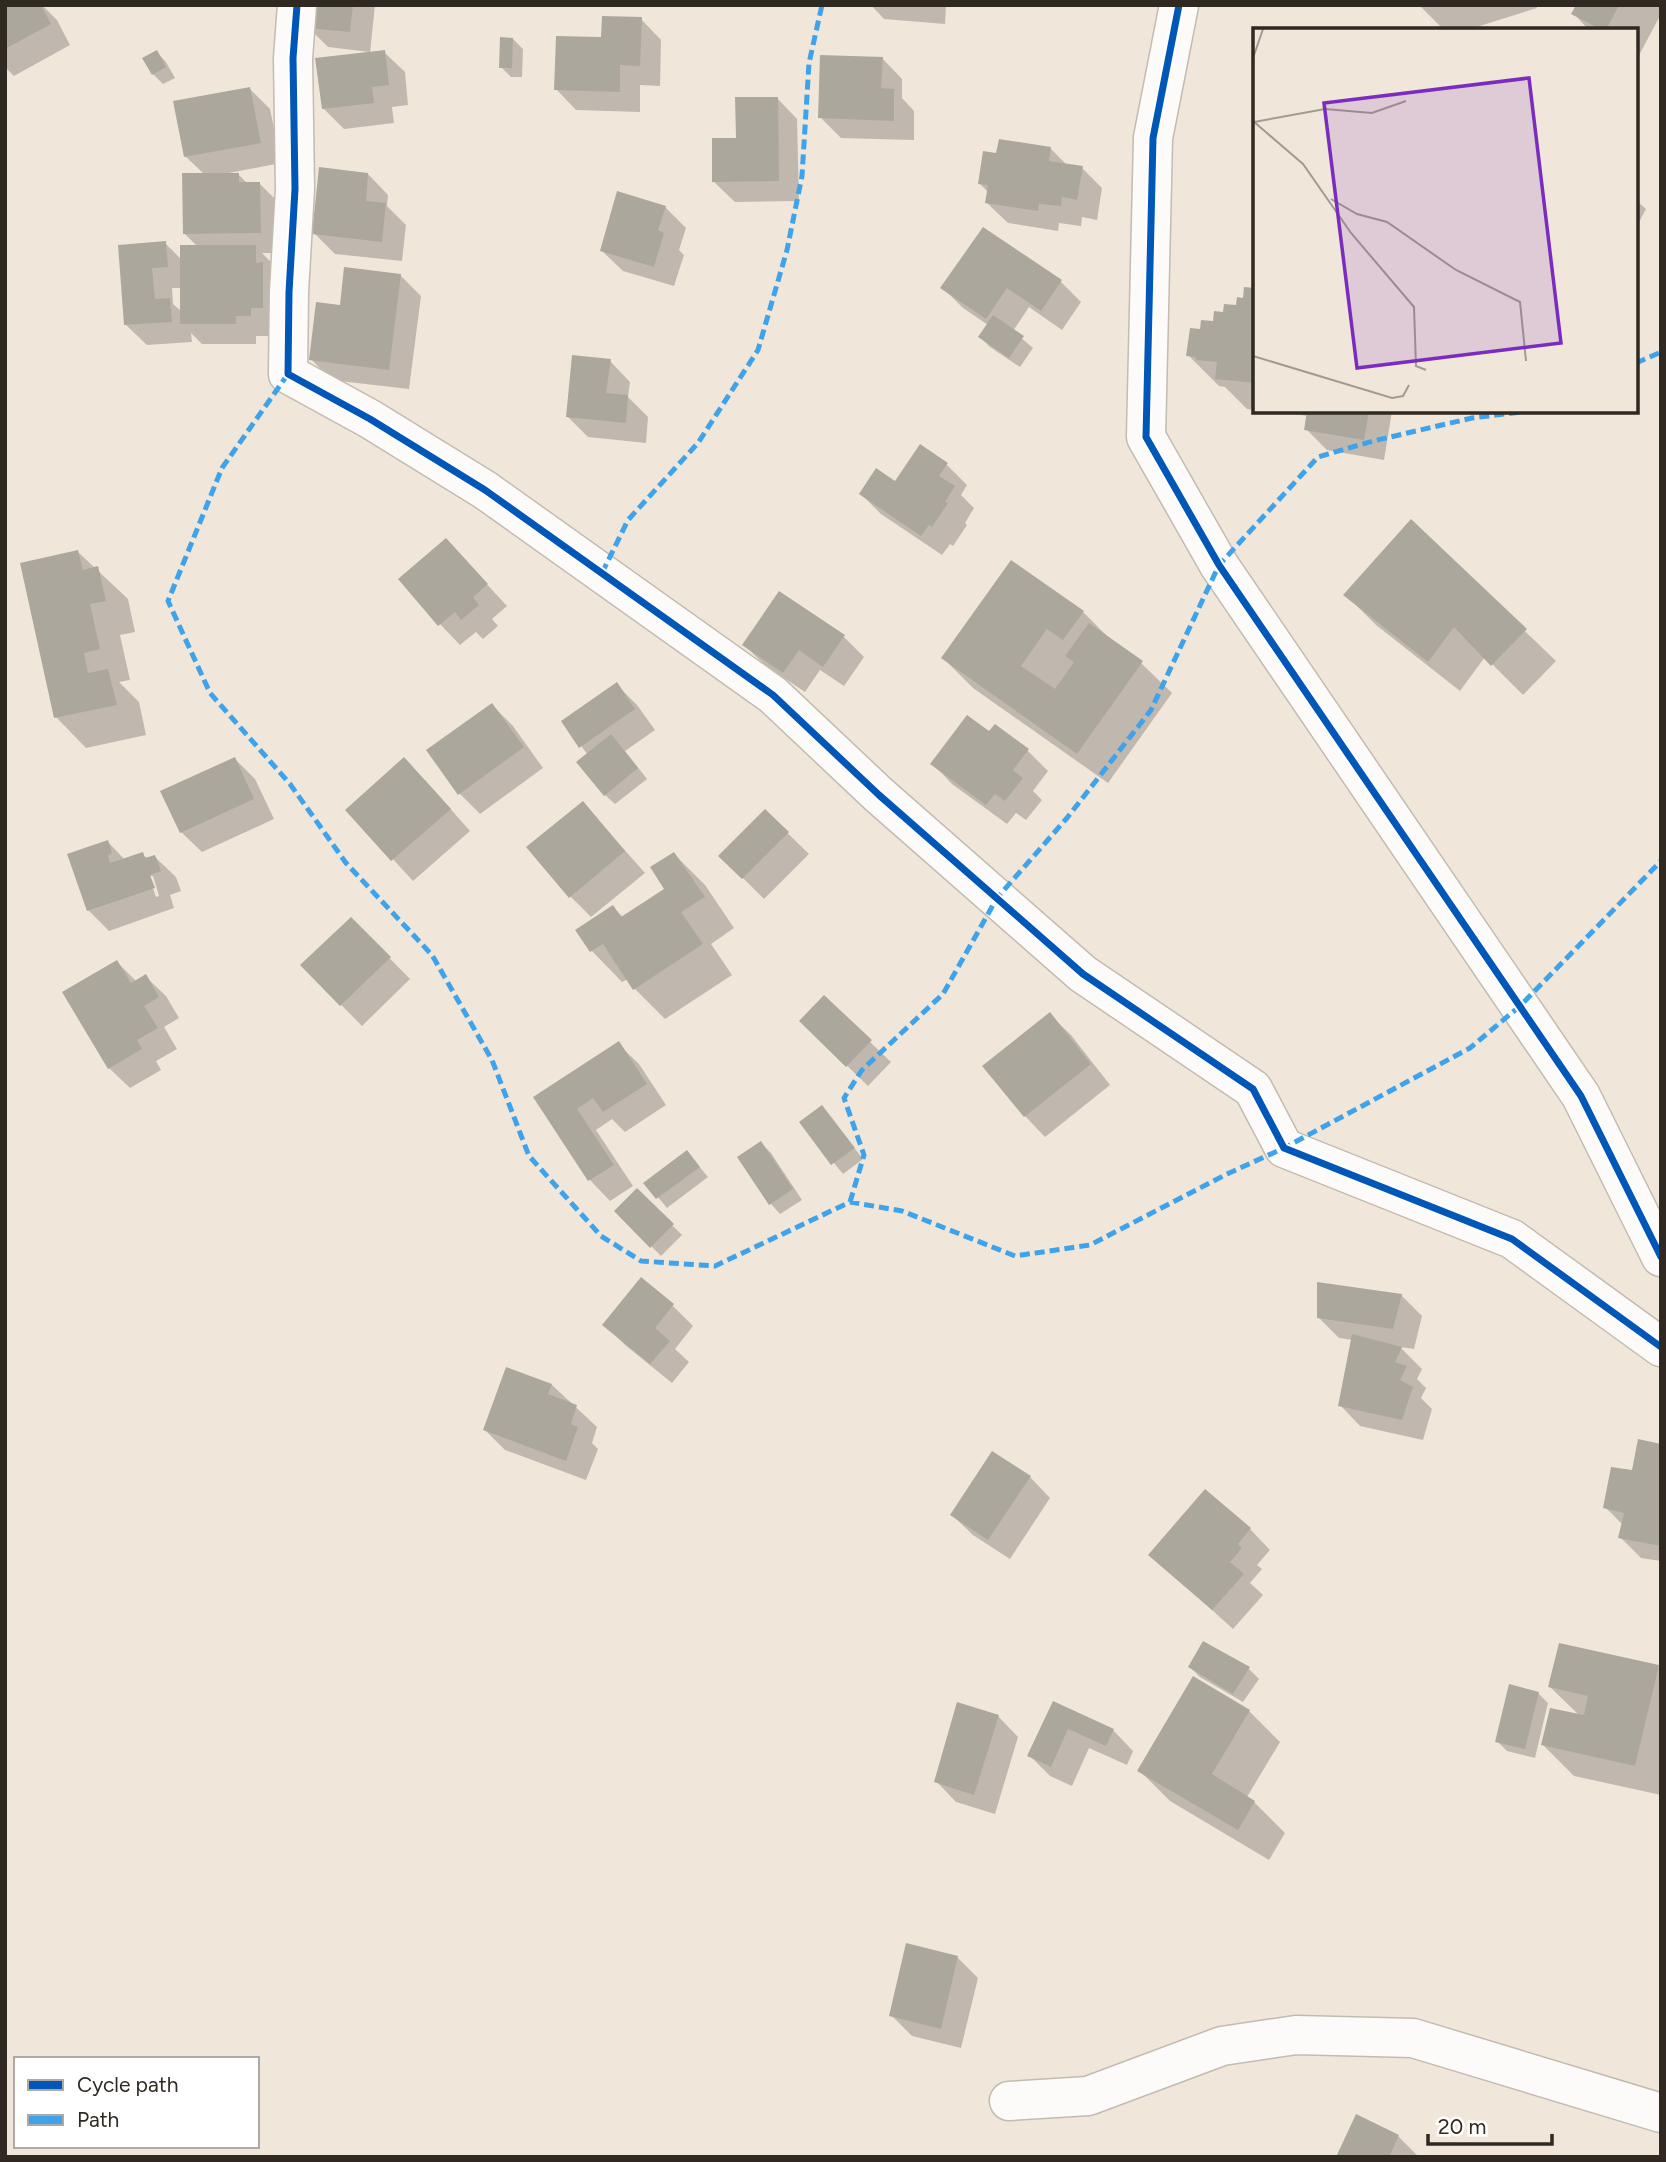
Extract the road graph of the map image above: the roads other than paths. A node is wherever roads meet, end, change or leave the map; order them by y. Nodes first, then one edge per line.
1 (297, 5) edge
2 (1179, 5) edge
3 (1661, 1257) edge
4 (1661, 1347) edge
5 (1009, 2101) dead end
6 (1661, 2113) edge

1 - 4 street
2 - 3 street
5 - 6 street

